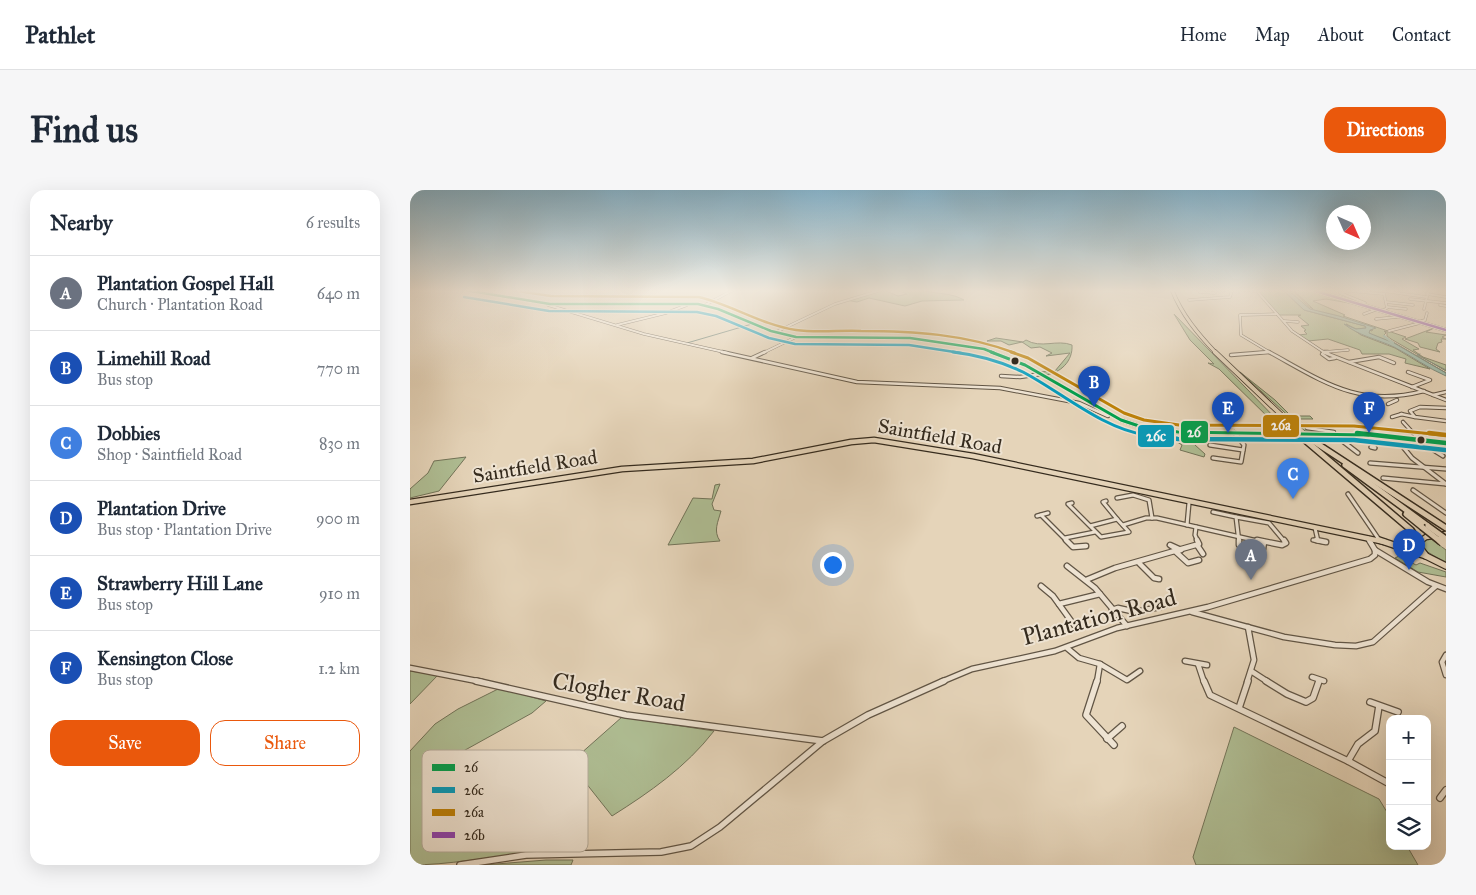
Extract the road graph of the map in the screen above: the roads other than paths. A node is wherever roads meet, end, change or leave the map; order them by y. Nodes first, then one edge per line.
1 (1284, 321) edge
2 (604, 322) edge
3 (631, 322) edge
4 (748, 322) edge
5 (798, 322) edge
6 (1189, 322) edge
7 (1240, 322) edge
8 (1413, 322) edge
9 (1422, 322) edge
10 (1419, 323) junction
11 (616, 325) junction
12 (1446, 330) edge
13 (1389, 331) dead end
14 (776, 332) junction
15 (796, 337) junction
16 (1348, 350) dead end
17 (1269, 352) junction
18 (1322, 353) junction
19 (1231, 355) dead end
20 (752, 358) junction
21 (1335, 358) junction
22 (1347, 363) junction
23 (1394, 363) dead end
24 (1408, 372) dead end
25 (1040, 374) junction
26 (1001, 376) dead end
27 (1428, 376) dead end
28 (1422, 377) junction
29 (1412, 386) junction
30 (1424, 392) junction
31 (1446, 392) edge
32 (1433, 395) junction
33 (1406, 397) junction
34 (1381, 398) junction
35 (1446, 400) edge
36 (1446, 408) edge
37 (1402, 413) joint
38 (1392, 417) dead end
39 (1415, 417) junction
40 (1446, 421) edge
41 (1403, 422) dead end
42 (1127, 423) junction
43 (1307, 428) dead end
44 (1234, 432) junction
45 (1334, 433) junction
46 (1364, 434) junction
47 (1305, 437) junction
48 (1395, 437) junction
49 (1420, 440) junction
50 (1446, 443) edge
51 (1210, 445) dead end
52 (1371, 447) dead end
53 (1243, 450) junction
54 (1437, 452) dead end
55 (1358, 453) dead end
56 (1445, 454) edge
57 (1213, 458) dead end
58 (1370, 463) dead end
59 (1424, 467) junction
60 (1446, 469) edge
61 (1384, 478) dead end
62 (1446, 484) edge
63 (1413, 490) dead end
64 (1116, 498) dead end
65 (1358, 498) dead end
66 (1103, 501) dead end
67 (410, 502) edge
68 (1068, 503) dead end
69 (1189, 503) junction
70 (1214, 512) dead end
71 (1048, 513) dead end
72 (1446, 513) edge
73 (1152, 518) junction
74 (1236, 518) junction
75 (1117, 519) junction
76 (1123, 525) junction
77 (1187, 525) junction
78 (1090, 526) junction
79 (1196, 527) junction
80 (1315, 528) junction
81 (1446, 528) edge
82 (1095, 532) junction
83 (1446, 534) edge
84 (1238, 536) junction
85 (1065, 538) junction
86 (1368, 538) junction
87 (1380, 540) junction
88 (1264, 542) junction
89 (1326, 542) dead end
90 (1445, 542) edge
91 (1418, 543) junction
92 (1198, 545) junction
93 (1402, 545) junction
94 (1086, 546) dead end
95 (1375, 550) junction
96 (1178, 551) junction
97 (1203, 554) dead end
98 (1426, 556) junction
99 (1200, 560) dead end
100 (1138, 563) junction
101 (1067, 566) dead end
102 (1446, 566) edge
103 (1155, 579) dead end
104 (1086, 580) junction
105 (1041, 586) dead end
106 (1436, 586) junction
107 (1446, 589) edge
108 (1100, 594) junction
109 (1059, 604) junction
110 (1164, 606) dead end
111 (1208, 607) junction
112 (1112, 610) junction
113 (1190, 611) junction
114 (1216, 618) junction
115 (1074, 625) dead end
116 (1127, 626) junction
117 (1248, 627) junction
118 (1067, 648) junction
119 (1446, 655) edge
120 (1185, 661) dead end
121 (1100, 664) junction
122 (1198, 664) junction
123 (1207, 665) dead end
124 (410, 668) edge
125 (1140, 671) dead end
126 (1251, 671) junction
127 (1446, 675) edge
128 (1312, 677) dead end
129 (1370, 702) dead end
130 (1380, 706) junction
131 (1239, 708) junction
132 (1398, 712) dead end
133 (1122, 726) dead end
134 (1107, 738) junction
135 (1303, 740) joint
136 (823, 741) junction
137 (1114, 745) dead end
138 (1348, 761) junction
139 (1386, 782) edge
140 (1446, 790) edge
141 (1440, 798) dead end
142 (460, 865) edge

1 - 18 street
2 - 11 street
3 - 11 street
4 - 14 street
5 - 14 street
6 - 47 highway, bridge
7 - 17 street
8 - 10 highway
9 - 10 street
10 - 12 highway
10 - 13 street
11 - 20 street
14 - 15 street
15 - 20 street
15 - 25 street
16 - 18 street
17 - 19 street
17 - 34 street
18 - 21 street
18 - 21 street
20 - 42 street
21 - 22 street
22 - 23 street
22 - 29 street
24 - 28 street
25 - 26 street
25 - 42 street
27 - 28 street
28 - 29 street
29 - 30 street
30 - 32 street
30 - 33 street
31 - 32 street
32 - 35 street
33 - 34 street
33 - 34 street
36 - 39 street
37 - 38 street
37 - 39 street
39 - 40 street
41 - 49 street
42 - 44 street
43 - 45 street
44 - 45 street
44 - 53 street
45 - 46 street
45 - 55 street
46 - 48 street
46 - 52 street
47 - 81 highway
47 - 90 highway, bridge
47 - 91 highway
48 - 49 street
48 - 59 street
49 - 50 street
51 - 53 street
53 - 57 street
54 - 56 street
58 - 59 street
59 - 60 street
59 - 62 street
61 - 62 street
63 - 72 street
64 - 73 street
65 - 87 street
66 - 75 street
67 - 69 main road, Saintfield Road
68 - 78 street
69 - 77 street
69 - 80 main road, Saintfield Road
70 - 74 street
71 - 85 street
73 - 76 street
73 - 77 street
74 - 84 street
74 - 88 street
75 - 76 street
75 - 78 street
76 - 82 street
77 - 79 street
78 - 82 street
79 - 84 street
79 - 92 street
80 - 86 main road, Saintfield Road
80 - 89 street
82 - 85 street
83 - 91 main road, Saintfield Road
84 - 88 street
84 - 88 street
85 - 94 street
86 - 87 main road, Saintfield Road
86 - 95 street
87 - 93 main road, Saintfield Road
91 - 93 main road, Saintfield Road
91 - 98 main road
92 - 96 street
92 - 97 street
93 - 98 main road, Saintfield Road
95 - 106 street
95 - 111 street, Plantation Road
96 - 99 street
96 - 100 street
98 - 102 main road, Saintfield Road
100 - 103 street
100 - 104 street
101 - 104 street
104 - 108 street
105 - 109 street
106 - 107 street
106 - 117 street
108 - 109 street
108 - 112 street
109 - 115 street
110 - 112 street
111 - 113 street, Plantation Road
111 - 114 street
112 - 116 street
113 - 114 street
113 - 116 street, Plantation Road
114 - 117 street
116 - 118 street, Plantation Road
117 - 126 street
118 - 121 street
118 - 136 street, Plantation Road
119 - 127 street
120 - 122 street
121 - 125 street
121 - 134 street
122 - 123 street
122 - 131 street
124 - 136 street, Clogher Road
126 - 128 street
126 - 131 street
129 - 130 street
130 - 132 street
130 - 138 street
131 - 135 street
133 - 134 street
134 - 137 street
135 - 138 street
136 - 142 street
138 - 139 street
140 - 141 street

